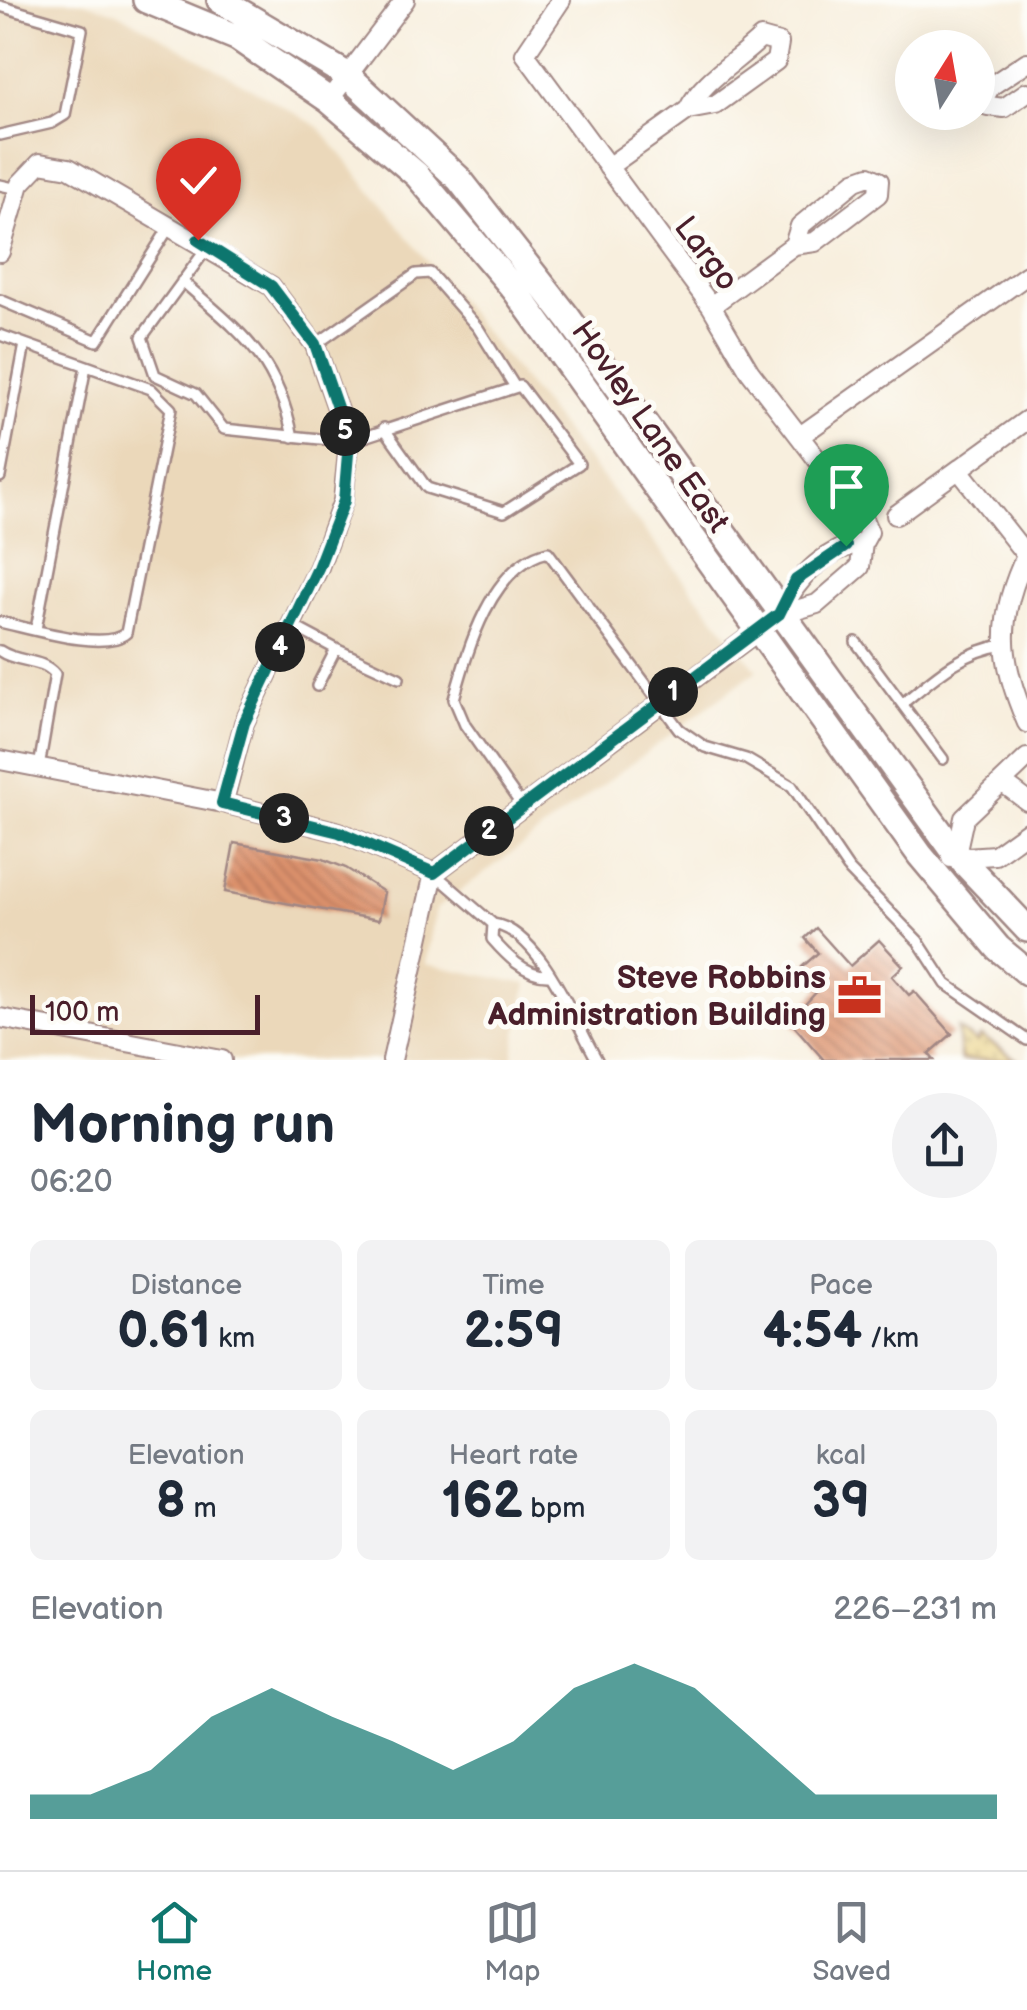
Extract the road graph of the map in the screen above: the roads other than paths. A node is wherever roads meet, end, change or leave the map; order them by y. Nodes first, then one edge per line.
1 (146, 0) edge
2 (220, 0) edge
3 (405, 0) edge
4 (561, 0) edge
5 (0, 6) edge
6 (1027, 62) edge
7 (348, 75) junction
8 (1027, 92) edge
9 (328, 100) junction
10 (688, 110) junction
11 (0, 135) edge
12 (608, 167) junction
13 (9, 187) edge
14 (170, 225) junction
15 (794, 245) junction
16 (207, 248) junction
17 (0, 252) edge
18 (1027, 275) edge
19 (182, 282) junction
20 (0, 300) edge
21 (711, 306) junction
22 (0, 335) edge
23 (24, 344) junction
24 (315, 344) junction
25 (86, 366) junction
26 (514, 387) junction
27 (1027, 420) edge
28 (384, 428) junction
29 (800, 436) junction
30 (293, 437) junction
31 (349, 442) junction
32 (958, 470) junction
33 (0, 477) edge
34 (896, 515) dead end
35 (863, 543) junction
36 (1026, 554) edge
37 (779, 614) junction
38 (0, 622) edge
39 (291, 624) junction
40 (757, 628) junction
41 (36, 629) junction
42 (856, 642) dead end
43 (1004, 644) junction
44 (336, 649) junction
45 (0, 651) edge
46 (399, 678) dead end
47 (317, 686) dead end
48 (1022, 696) edge
49 (658, 703) junction
50 (902, 704) junction
51 (1027, 723) edge
52 (1027, 758) edge
53 (943, 759) dead end
54 (0, 760) edge
55 (39, 767) junction
56 (1002, 782) junction
57 (1027, 800) edge
58 (222, 803) junction
59 (522, 806) junction
60 (1027, 832) edge
61 (956, 854) junction
62 (934, 872) junction
63 (434, 873) junction
64 (493, 924) junction
65 (1027, 929) edge
66 (1027, 972) edge
67 (547, 975) junction
68 (0, 1018) edge
69 (1027, 1040) edge
70 (136, 1052) edge
71 (222, 1060) edge
72 (392, 1060) edge
73 (596, 1060) edge

1 - 9 main road, Hovley Lane East
2 - 7 main road, Hovley Lane East
3 - 7 street
4 - 12 street, Largo
5 - 11 lane
6 - 8 street
7 - 9 street
7 - 37 main road, Hovley Lane East
9 - 40 main road, Hovley Lane East
10 - 10 street
10 - 12 street
12 - 21 street, Largo
13 - 14 street
13 - 17 street
14 - 16 street
14 - 20 lane
15 - 15 street
15 - 21 street
16 - 19 lane
16 - 24 street
18 - 29 street
19 - 30 lane
19 - 30 lane
21 - 29 street, Largo
22 - 23 lane
23 - 25 lane
23 - 33 lane
24 - 26 lane
24 - 31 street
25 - 41 lane
25 - 41 lane
26 - 28 lane
26 - 28 lane
27 - 32 street
28 - 31 lane
29 - 35 street, Largo
30 - 31 lane
31 - 39 street
32 - 34 street
32 - 36 street
35 - 37 street
35 - 37 street
36 - 43 street
37 - 40 street
37 - 61 main road, Hovley Lane East
38 - 41 lane
39 - 44 lane
39 - 58 street
40 - 49 street
40 - 62 main road, Hovley Lane East
42 - 50 lane
43 - 48 street
43 - 50 lane
44 - 46 lane
44 - 47 lane
45 - 55 lane
48 - 51 street
49 - 59 street
49 - 59 lane
49 - 69 lane
50 - 53 lane
52 - 56 street
54 - 55 street
55 - 58 street
56 - 57 street
56 - 61 street
58 - 63 street
59 - 63 street
60 - 61 street
61 - 62 street
61 - 65 main road, Hovley Lane East
62 - 66 main road, Hovley Lane East
63 - 64 lane
63 - 72 street
64 - 67 lane
64 - 67 lane
67 - 73 lane
68 - 70 street
70 - 71 street

